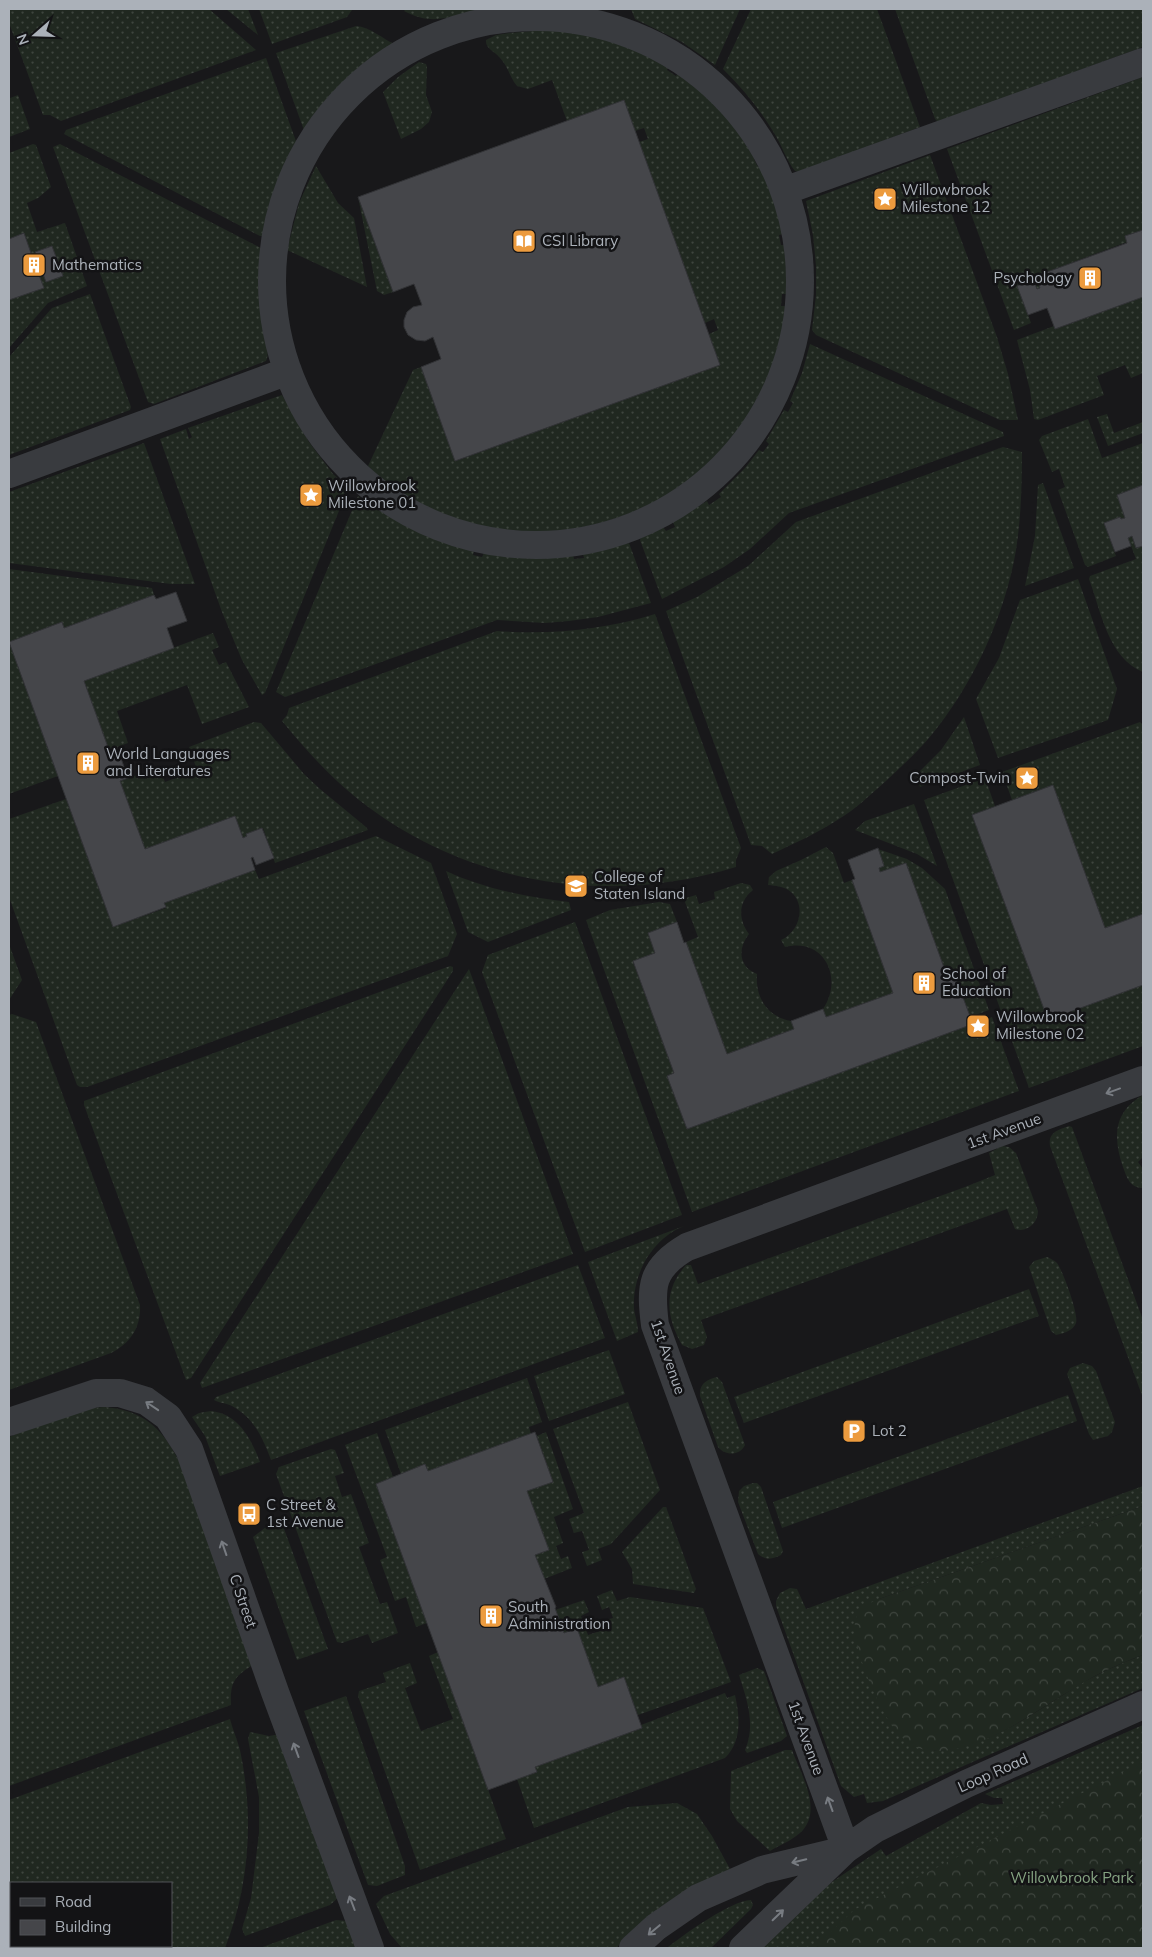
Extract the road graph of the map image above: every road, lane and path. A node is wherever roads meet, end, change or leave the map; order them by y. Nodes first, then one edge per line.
1 (1143, 62) edge
2 (784, 191) junction
3 (288, 371) junction
4 (9, 474) edge
5 (1143, 1080) edge
6 (9, 1422) edge
7 (1143, 1705) edge
8 (846, 1849) junction
9 (371, 1945) edge
10 (633, 1948) edge
11 (743, 1948) edge

1 - 2 street
2 - 3 street
2 - 3 street
3 - 4 street
5 - 8 street, 1st Avenue
9 -> 6 street, C Street
7 - 8 street, Loop Road
8 -> 10 street, Loop Road
11 -> 8 street, Loop Road

